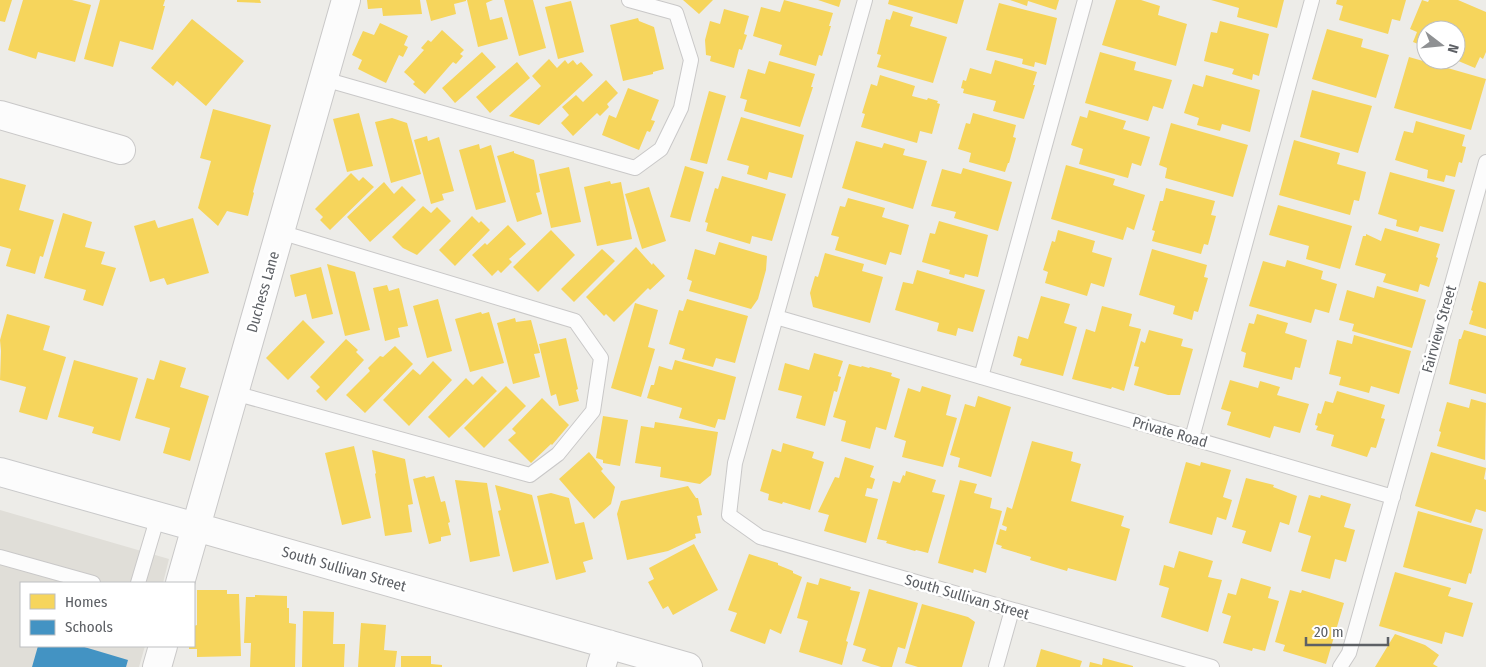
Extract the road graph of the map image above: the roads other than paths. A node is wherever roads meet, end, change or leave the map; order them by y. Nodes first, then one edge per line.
1 (346, 0) edge
2 (629, 0) edge
3 (865, 0) edge
4 (1085, 0) edge
5 (1312, 0) edge
6 (324, 79) junction
7 (0, 115) edge
8 (120, 150) dead end
9 (1486, 162) edge
10 (280, 232) junction
11 (776, 317) junction
12 (981, 377) junction
13 (234, 393) junction
14 (1192, 438) junction
15 (0, 472) edge
16 (1393, 497) junction
17 (158, 516) junction
18 (196, 527) junction
19 (0, 557) edge
20 (89, 582) edge
21 (138, 582) edge
22 (180, 582) edge
23 (1012, 610) junction
24 (605, 656) edge
25 (688, 667) edge
26 (996, 667) edge
27 (1212, 667) edge
28 (1340, 667) edge

1 - 6 street, Duchess Lane
2 - 6 lane
3 - 11 lane
4 - 12 lane
5 - 14 lane
6 - 10 street, Duchess Lane
7 - 8 street
9 - 16 lane, Fairview Street
10 - 13 street, Duchess Lane
10 - 13 lane
11 - 12 lane, Private Road
11 - 23 lane, South Sullivan Street
12 - 14 lane, Private Road
13 - 18 street, Duchess Lane
14 - 16 lane, Private Road
15 - 17 street, South Sullivan Street
16 - 28 lane
17 - 18 street, South Sullivan Street
17 - 21 lane
18 - 22 street, Duchess Lane
18 - 24 street, South Sullivan Street
19 - 20 lane
23 - 26 lane
23 - 27 lane, South Sullivan Street
24 - 25 street, South Sullivan Street

